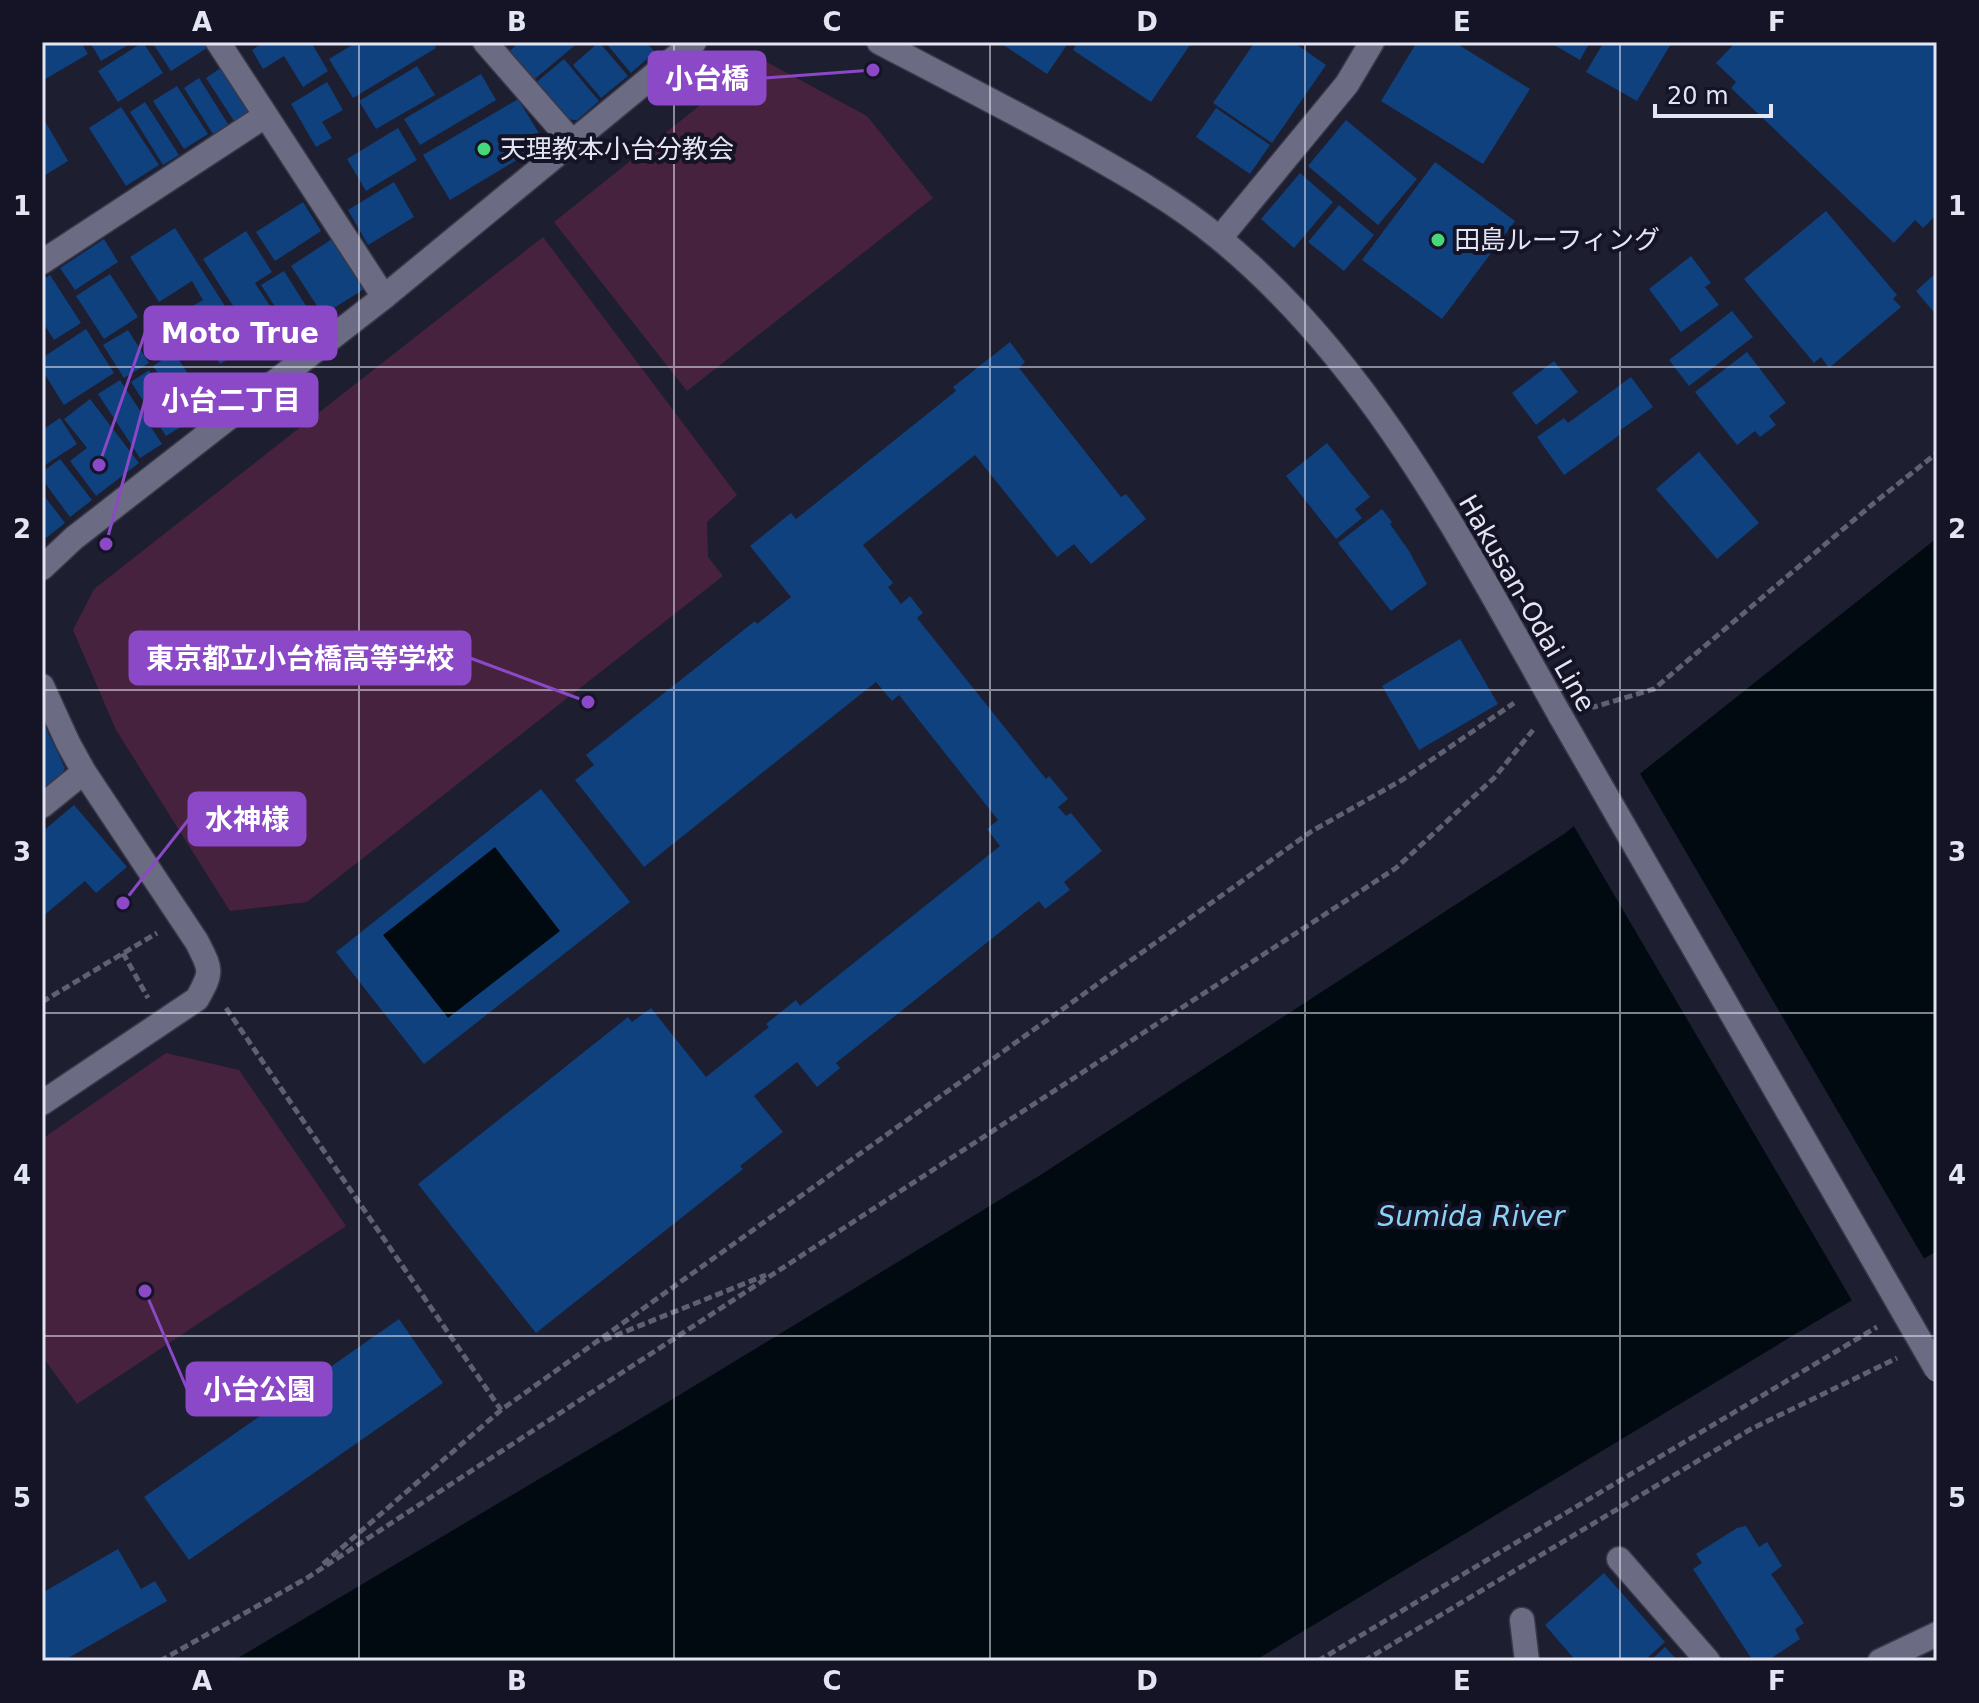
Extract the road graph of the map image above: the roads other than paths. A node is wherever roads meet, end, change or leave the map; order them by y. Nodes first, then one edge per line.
1 (218, 42) edge
2 (485, 42) edge
3 (694, 42) edge
4 (879, 42) edge
5 (1372, 42) edge
6 (265, 116) junction
7 (573, 143) junction
8 (1220, 238) junction
9 (42, 262) edge
10 (384, 297) junction
11 (42, 568) edge
12 (42, 686) edge
13 (84, 772) junction
14 (42, 806) edge
15 (42, 1103) edge
16 (1937, 1370) edge
17 (1619, 1559) dead end
18 (1522, 1620) dead end
19 (1937, 1634) edge
20 (1527, 1661) edge
21 (1708, 1661) edge
22 (1880, 1661) edge

1 - 6 street
2 - 7 street
3 - 7 street
4 - 8 street, Hakusan-Odai Line
5 - 8 street
6 - 9 street
6 - 10 street
7 - 10 street
8 - 16 street, Hakusan-Odai Line, bridge
10 - 11 street
12 - 13 street
13 - 14 street
13 - 15 street
17 - 21 street
18 - 20 street
19 - 22 street

